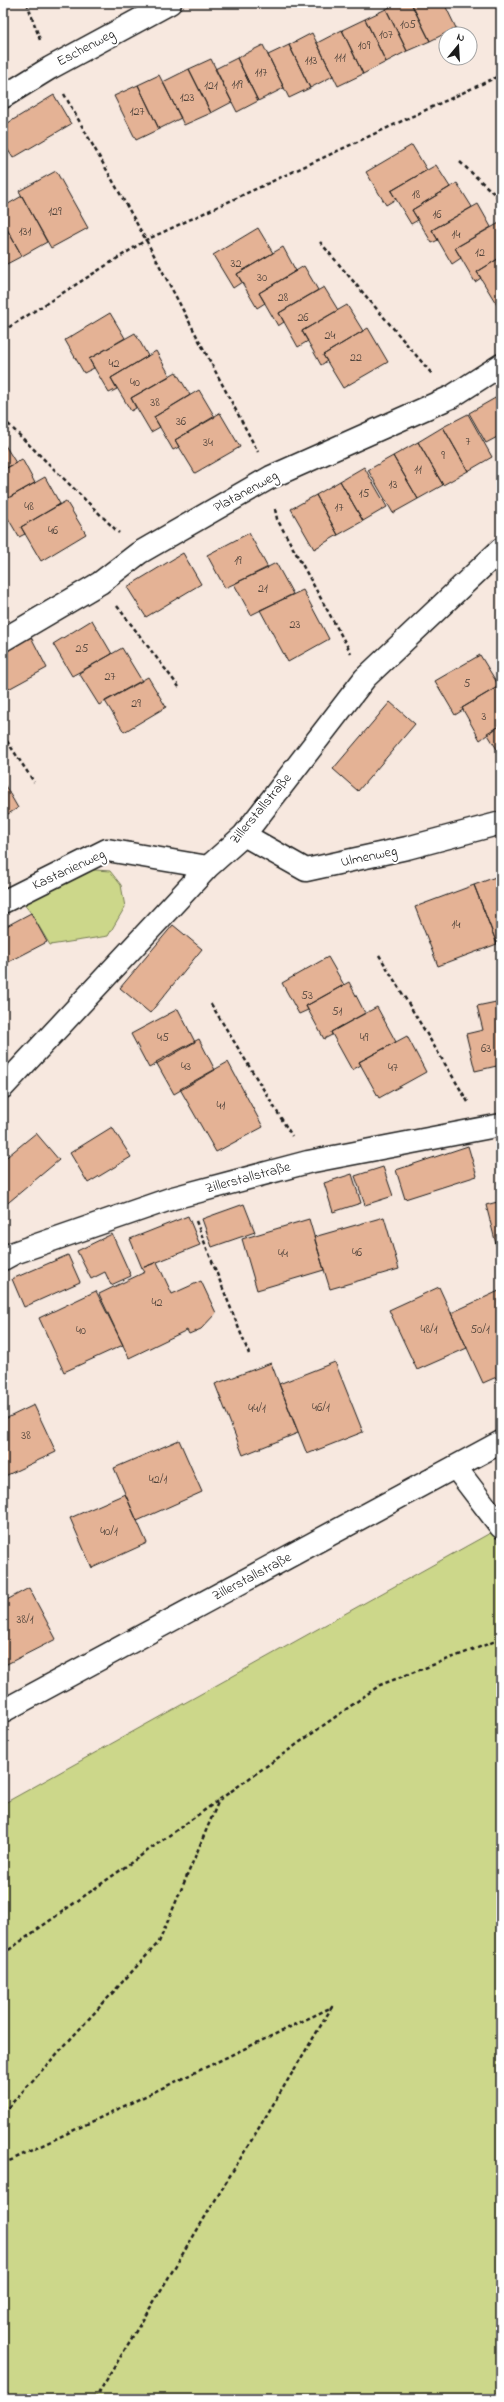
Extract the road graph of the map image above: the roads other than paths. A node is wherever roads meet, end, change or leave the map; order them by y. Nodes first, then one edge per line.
1 (170, 3) edge
2 (3, 97) edge
3 (501, 366) edge
4 (501, 549) edge
5 (3, 640) edge
6 (501, 823) edge
7 (244, 835) junction
8 (208, 867) junction
9 (3, 902) edge
10 (3, 1087) edge
11 (493, 1126) edge
12 (3, 1259) edge
13 (501, 1442) edge
14 (456, 1468) junction
15 (501, 1527) edge
16 (3, 1711) edge

1 - 2 street, Eschenweg
3 - 5 street, Platanenweg
4 - 7 street, Zillerstallstraße
6 - 7 street, Ulmenweg
7 - 8 street, Zillerstallstraße
8 - 9 street, Kastanienweg
8 - 10 street, Zillerstallstraße
11 - 12 street, Zillerstallstraße
13 - 14 street, Zillerstallstraße
14 - 15 street
14 - 16 street, Zillerstallstraße

